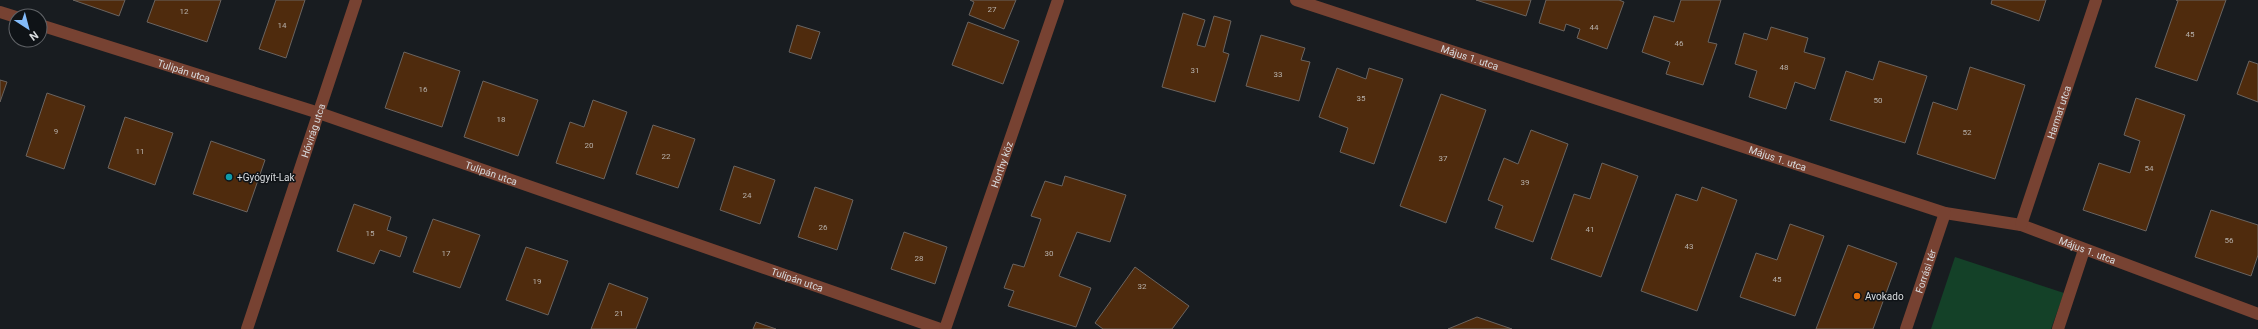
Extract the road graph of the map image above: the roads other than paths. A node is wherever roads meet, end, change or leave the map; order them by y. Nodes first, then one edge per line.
1 (356, 0) edge
2 (1058, 0) edge
3 (1296, 0) edge
4 (2096, 0) edge
5 (48, 28) edge
6 (319, 113) junction
7 (1945, 213) junction
8 (2021, 225) junction
9 (2084, 250) junction
10 (2258, 314) edge
11 (247, 329) edge
12 (940, 329) edge
13 (944, 329) edge
14 (1906, 329) edge
15 (2058, 329) edge

1 - 6 street, Hóvirág utca
2 - 13 street, Horthy köz
3 - 7 street, Május 1. utca
4 - 8 street, Harmat utca
5 - 6 street, Tulipán utca
6 - 11 street, Hóvirág utca
6 - 12 street, Tulipán utca
7 - 8 street, Május 1. utca
7 - 14 street, Forrási tér
8 - 9 street, Május 1. utca
9 - 10 street, Május 1. utca
9 - 15 street

